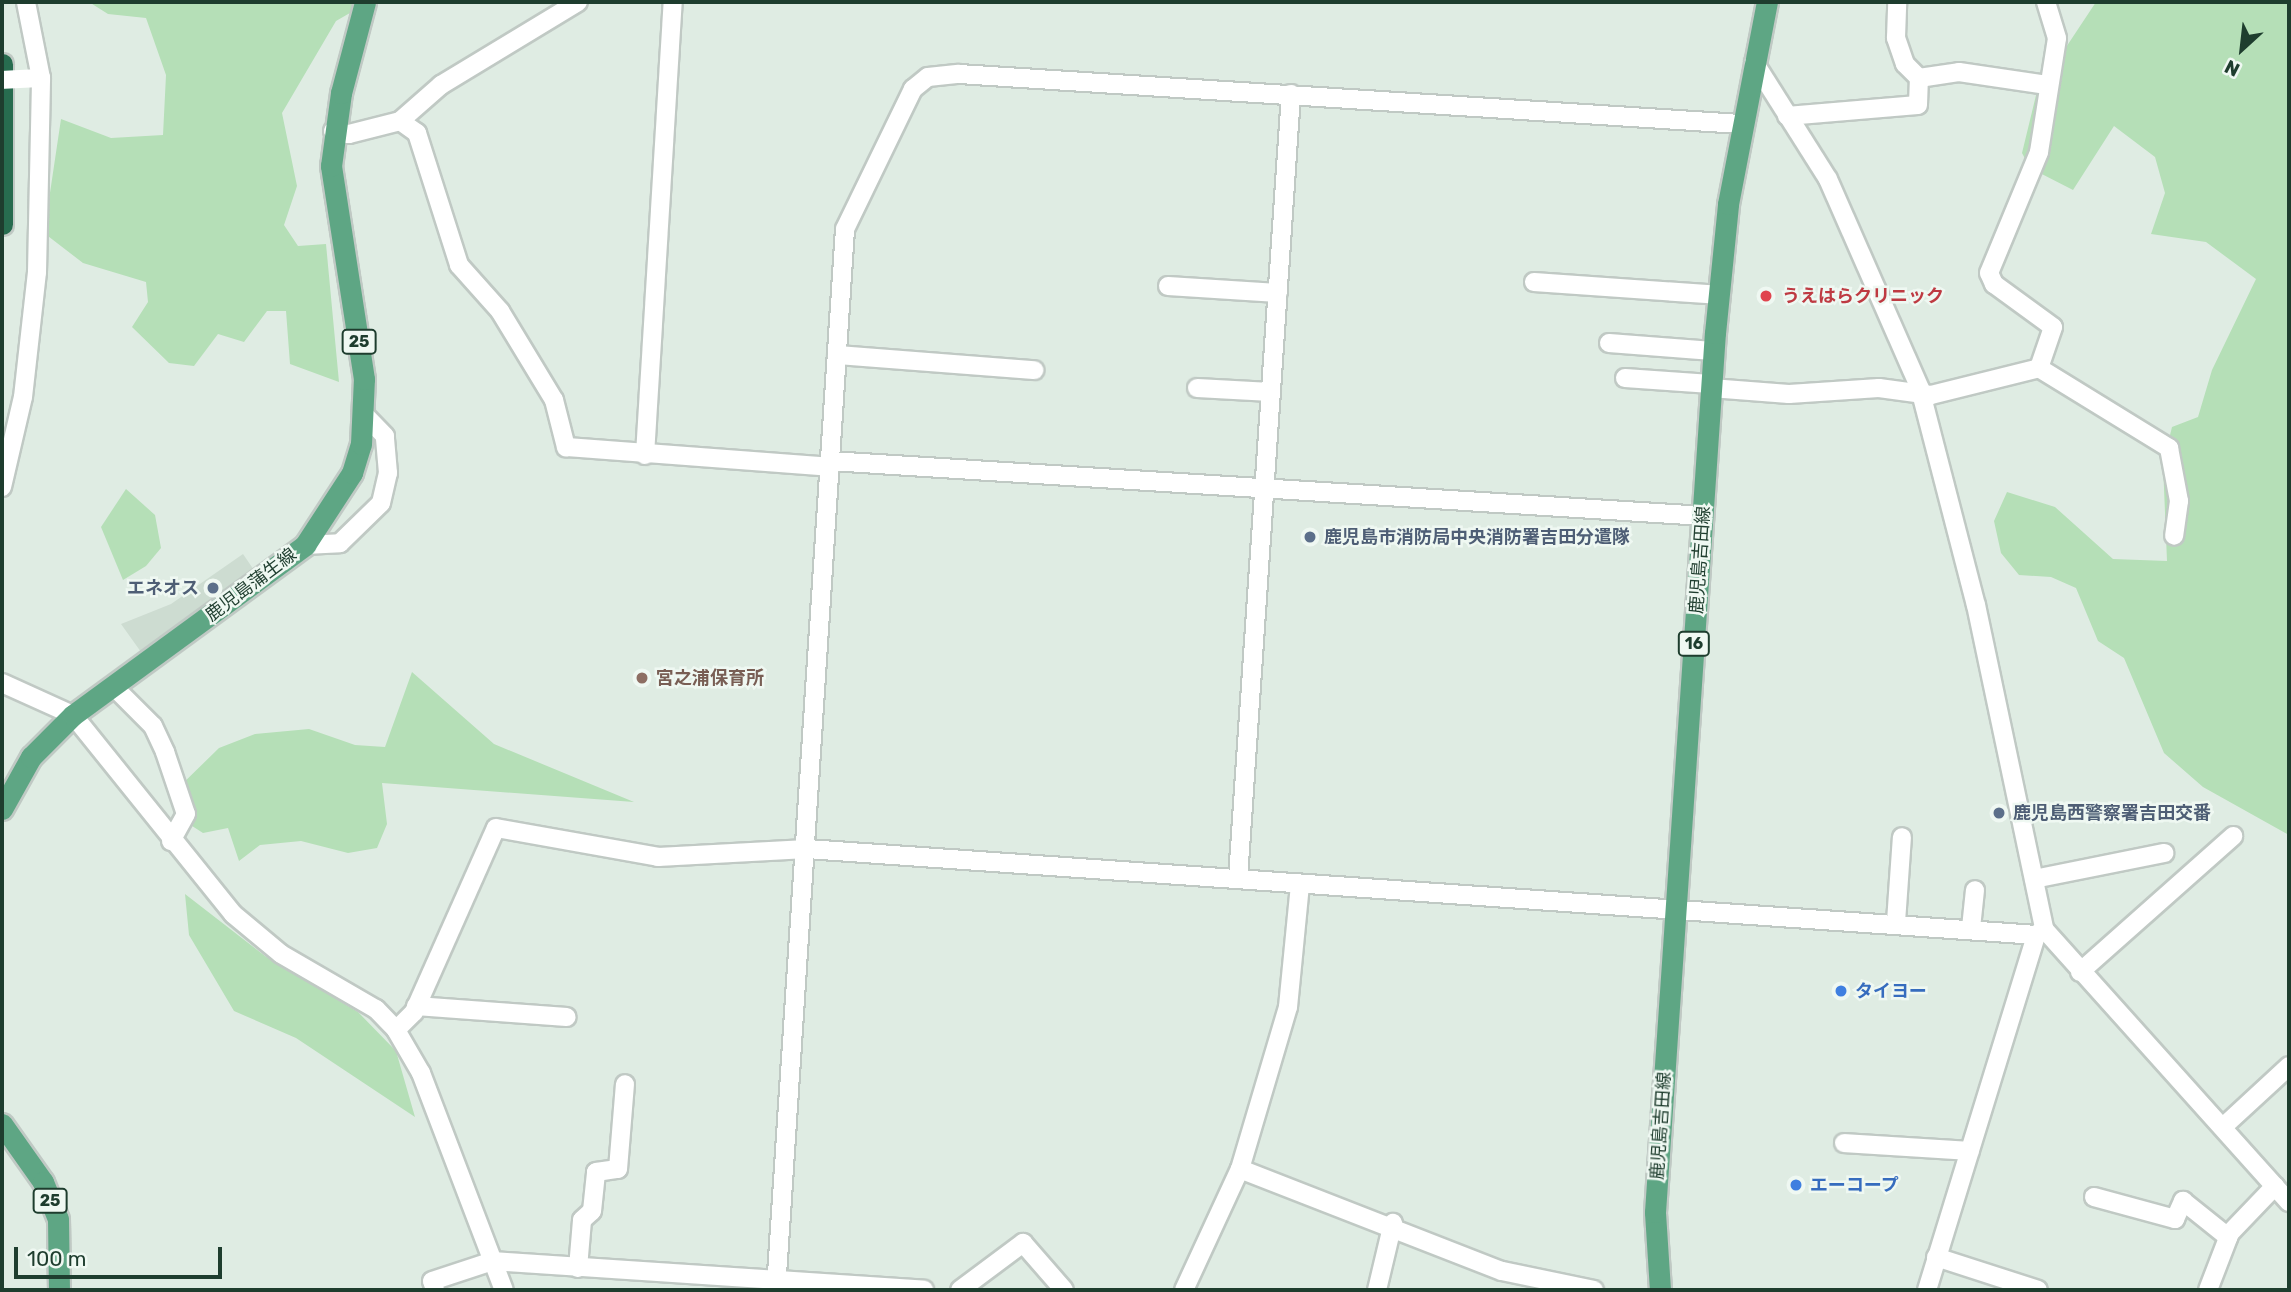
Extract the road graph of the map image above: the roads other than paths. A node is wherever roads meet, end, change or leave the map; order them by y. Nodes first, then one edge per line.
1 (26, 2) edge
2 (366, 2) edge
3 (578, 2) edge
4 (673, 2) edge
5 (1767, 2) edge
6 (1897, 2) edge
7 (2046, 2) edge
8 (1754, 62) junction
9 (2, 64) edge
10 (41, 78) junction
11 (1920, 78) junction
12 (2, 80) edge
13 (2047, 85) junction
14 (1291, 94) junction
15 (1787, 116) junction
16 (400, 121) junction
17 (1741, 124) junction
18 (334, 131) junction
19 (2, 224) edge
20 (1534, 282) dead end
21 (1168, 286) dead end
22 (1278, 293) junction
23 (1718, 295) junction
24 (1609, 344) dead end
25 (1713, 351) junction
26 (836, 355) junction
27 (2039, 368) junction
28 (1034, 370) dead end
29 (1625, 378) dead end
30 (1711, 386) junction
31 (1198, 388) dead end
32 (1920, 389) junction
33 (1271, 392) junction
34 (364, 414) junction
35 (645, 455) junction
36 (830, 464) junction
37 (2, 486) edge
38 (1265, 488) junction
39 (1703, 516) junction
40 (2174, 536) dead end
41 (304, 545) junction
42 (2, 683) edge
43 (114, 687) junction
44 (74, 715) junction
45 (2, 809) edge
46 (2233, 836) dead end
47 (1902, 837) dead end
48 (171, 841) junction
49 (807, 849) junction
50 (2164, 853) dead end
51 (1238, 878) junction
52 (2034, 879) junction
53 (1300, 884) junction
54 (1975, 890) dead end
55 (1676, 907) junction
56 (1896, 922) junction
57 (1971, 928) junction
58 (2040, 932) junction
59 (2080, 972) junction
60 (416, 1006) junction
61 (567, 1017) dead end
62 (396, 1030) junction
63 (2289, 1066) edge
64 (625, 1084) dead end
65 (2, 1124) edge
66 (2224, 1126) junction
67 (1844, 1143) dead end
68 (1970, 1151) junction
69 (1240, 1168) junction
70 (2284, 1192) edge
71 (2094, 1197) dead end
72 (1393, 1223) junction
73 (2228, 1237) junction
74 (1937, 1257) junction
75 (493, 1261) junction
76 (578, 1268) junction
77 (776, 1285) edge
78 (1574, 1289) edge
79 (59, 1290) edge
80 (435, 1290) edge
81 (504, 1290) edge
82 (924, 1290) edge
83 (960, 1290) edge
84 (1064, 1290) edge
85 (1184, 1290) edge
86 (1377, 1290) edge
87 (1594, 1290) edge
88 (1660, 1290) edge
89 (1927, 1290) edge
90 (2038, 1290) edge
91 (2208, 1290) edge

1 - 10 street
2 - 18 main road, 鹿児島蒲生線 / 25
3 - 16 street
4 - 35 street
5 - 8 main road, 鹿児島吉田線 / 16
6 - 11 street
7 - 13 street
8 - 15 street
8 - 17 main road, 鹿児島吉田線 / 16
9 - 19 highway
10 - 12 street, bridge
10 - 37 street
11 - 13 street
11 - 15 street
13 - 27 street
14 - 17 street
14 - 22 street
14 - 26 street
15 - 32 street
16 - 18 street
16 - 35 street
17 - 23 main road, 鹿児島吉田線 / 16
18 - 34 main road, 鹿児島蒲生線 / 25
20 - 23 street
21 - 22 street
22 - 33 street
23 - 25 main road, 鹿児島吉田線 / 16
24 - 25 street
25 - 30 main road, 鹿児島吉田線 / 16
26 - 28 street
26 - 36 street
27 - 32 street
27 - 40 street
29 - 30 street
30 - 32 street
30 - 39 main road, 鹿児島吉田線 / 16
31 - 33 street
32 - 52 street
33 - 38 street
34 - 41 main road, 鹿児島蒲生線 / 25
34 - 41 street
35 - 36 street
36 - 38 street
36 - 49 street
38 - 39 street
38 - 51 street
39 - 55 main road, 鹿児島吉田線 / 16
41 - 43 main road, 鹿児島蒲生線 / 25
42 - 44 street
43 - 44 main road, 鹿児島蒲生線 / 25
43 - 48 street
44 - 45 main road, 鹿児島蒲生線 / 25
44 - 48 street
46 - 59 street
47 - 56 street
48 - 62 street
49 - 51 street
49 - 60 street
49 - 77 street
50 - 52 street
51 - 53 street
52 - 58 street
53 - 55 street
53 - 69 street
54 - 57 street
55 - 56 street
55 - 88 main road, 鹿児島吉田線 / 16
56 - 57 street
57 - 58 street
58 - 59 street
58 - 68 street
59 - 66 street
60 - 61 street
60 - 62 street
62 - 75 street
63 - 66 street
64 - 76 street
65 - 79 main road, 25
66 - 70 street
67 - 68 street
68 - 74 street
69 - 72 street
69 - 85 street
70 - 73 street
71 - 73 street
72 - 78 street
72 - 86 street
73 - 91 street
74 - 89 street
74 - 90 street
75 - 76 street
75 - 80 street
75 - 81 street
76 - 77 street
77 - 82 street
78 - 87 street
83 - 84 street

